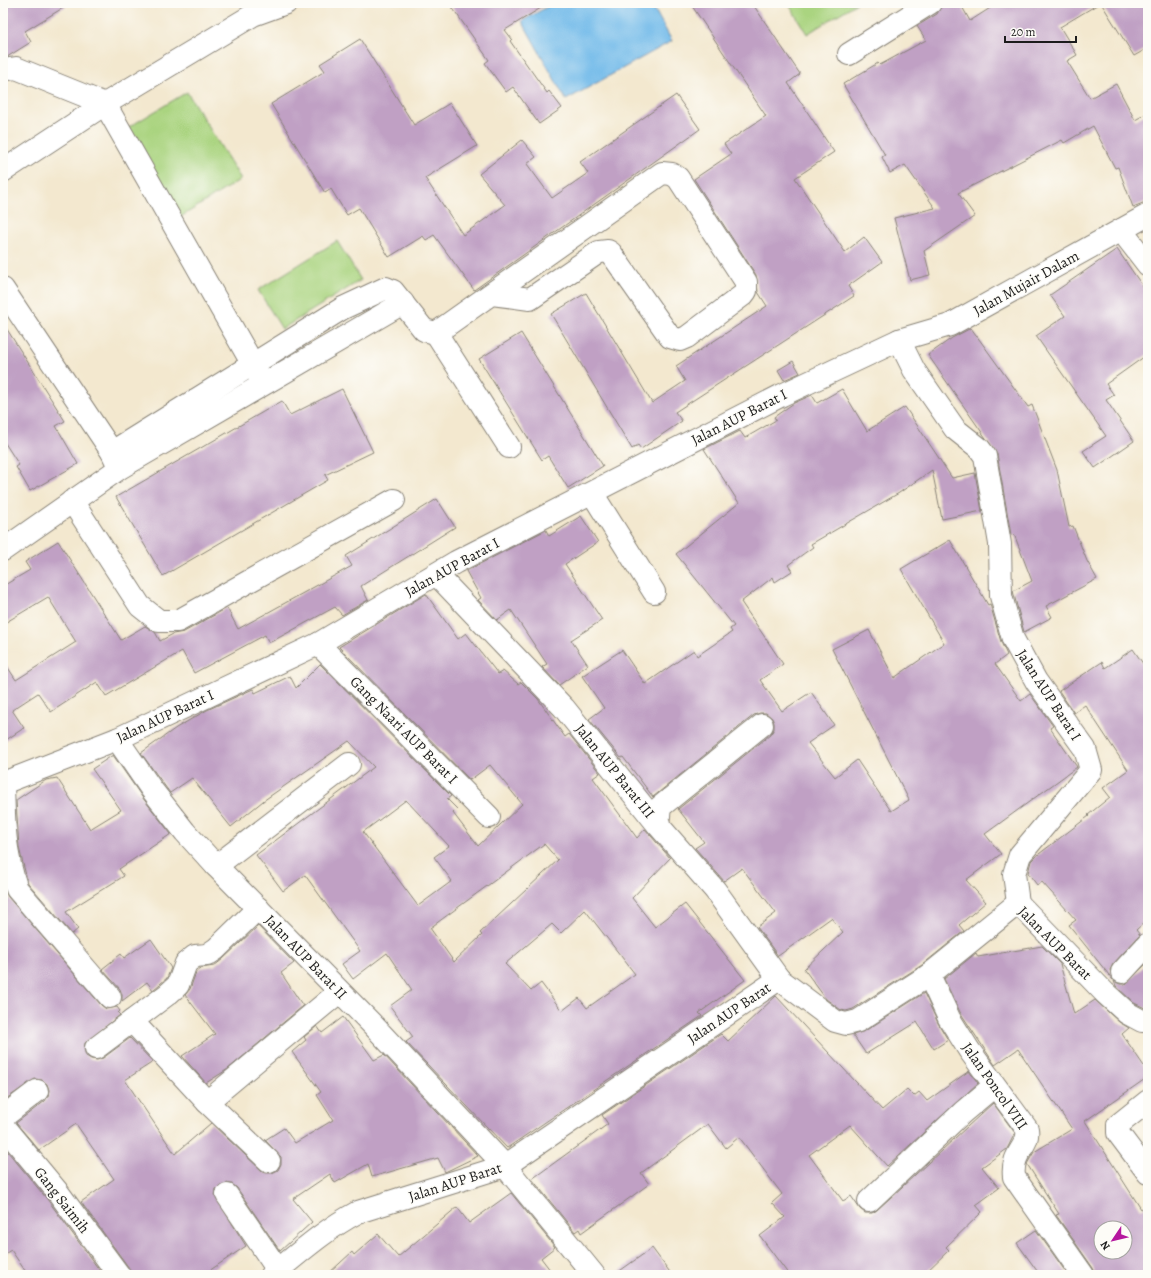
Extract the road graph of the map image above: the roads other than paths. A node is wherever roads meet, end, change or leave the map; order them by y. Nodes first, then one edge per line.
1 (286, 3) edge
2 (930, 3) edge
3 (849, 54) dead end
4 (3, 70) edge
5 (105, 104) junction
6 (3, 171) edge
7 (1148, 215) edge
8 (1122, 230) junction
9 (1148, 265) edge
10 (3, 290) edge
11 (492, 294) junction
12 (403, 303) junction
13 (436, 333) junction
14 (899, 340) junction
15 (254, 364) junction
16 (264, 384) junction
17 (509, 447) dead end
18 (116, 460) junction
19 (592, 494) junction
20 (394, 500) dead end
21 (72, 501) junction
22 (3, 550) edge
23 (437, 575) junction
24 (654, 592) dead end
25 (318, 644) junction
26 (762, 725) dead end
27 (117, 739) junction
28 (349, 764) dead end
29 (3, 783) edge
30 (489, 817) dead end
31 (658, 825) junction
32 (216, 866) junction
33 (1018, 903) junction
34 (258, 908) junction
35 (1148, 944) edge
36 (1122, 972) dead end
37 (929, 975) junction
38 (778, 979) junction
39 (339, 992) junction
40 (110, 997) dead end
41 (132, 1021) junction
42 (1148, 1021) edge
43 (96, 1048) dead end
44 (994, 1086) junction
45 (37, 1091) dead end
46 (1148, 1101) edge
47 (207, 1102) junction
48 (3, 1117) edge
49 (3, 1126) edge
50 (269, 1161) dead end
51 (505, 1166) junction
52 (1148, 1173) edge
53 (227, 1194) dead end
54 (868, 1201) dead end
55 (275, 1273) edge
56 (119, 1275) edge
57 (594, 1275) edge
58 (1083, 1275) edge

1 - 5 street
2 - 3 street
4 - 5 street
5 - 6 street
5 - 15 street
7 - 8 street, Jalan Mujair Dalam
8 - 9 street
8 - 14 street, Jalan Mujair Dalam
10 - 18 street
11 - 11 street
11 - 13 street
12 - 13 street
12 - 15 street
12 - 16 street
13 - 17 street
14 - 19 street, Jalan AUP Barat I
14 - 33 street, Jalan AUP Barat I
15 - 16 street
15 - 18 street
16 - 18 street
18 - 21 street
19 - 23 street, Jalan AUP Barat I
19 - 24 street
20 - 21 street
21 - 22 street
23 - 25 street, Jalan AUP Barat I
23 - 31 street, Jalan AUP Barat III
25 - 27 street, Jalan AUP Barat I
25 - 30 street, Gang Naari AUP Barat I
26 - 31 street
27 - 29 street, Jalan AUP Barat I
27 - 32 street, Jalan AUP Barat II
28 - 32 street
29 - 40 street
31 - 38 street, Jalan AUP Barat III
32 - 34 street, Jalan AUP Barat II
33 - 37 street, Jalan AUP Barat
33 - 42 street, Jalan AUP Barat
34 - 39 street, Jalan AUP Barat II
34 - 41 street
35 - 36 street
37 - 38 street, Jalan AUP Barat
37 - 44 street, Jalan Poncol VIII
38 - 51 street, Jalan AUP Barat
39 - 47 street
39 - 51 street, Jalan AUP Barat II
41 - 43 street
41 - 47 street
44 - 54 street
44 - 58 street, Jalan Poncol VIII
45 - 48 street
46 - 52 street
47 - 50 street
49 - 56 street, Gang Saimih
51 - 55 street, Jalan AUP Barat
51 - 57 street, Jalan AUP Barat II
53 - 55 street

